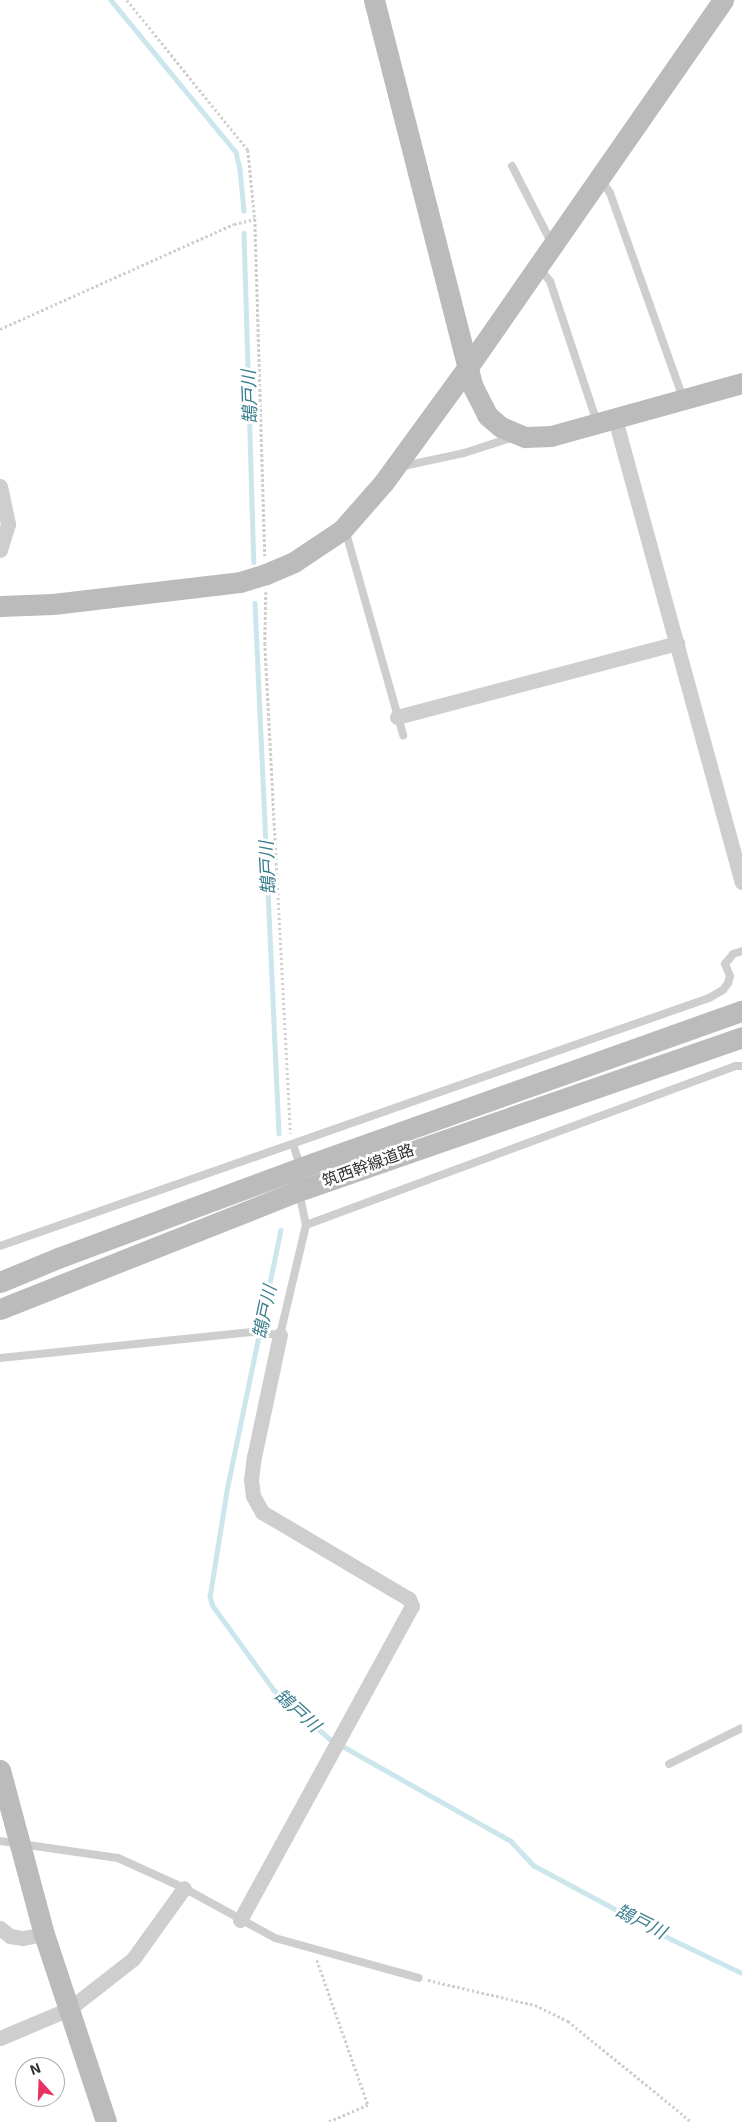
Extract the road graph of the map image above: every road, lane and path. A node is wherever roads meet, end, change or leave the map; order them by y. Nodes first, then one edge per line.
1 (127, 0) edge
2 (374, 0) edge
3 (723, 0) edge
4 (512, 166) dead end
5 (599, 178) junction
6 (255, 218) junction
7 (552, 246) junction
8 (538, 266) junction
9 (0, 330) edge
10 (468, 367) junction
11 (742, 383) edge
12 (684, 398) junction
13 (606, 421) junction
14 (519, 435) junction
15 (395, 468) junction
16 (0, 486) edge
17 (342, 530) junction
18 (0, 550) edge
19 (266, 574) junction
20 (0, 606) edge
21 (677, 643) junction
22 (397, 717) junction
23 (403, 735) dead end
24 (742, 882) edge
25 (742, 951) edge
26 (742, 1011) edge
27 (742, 1036) edge
28 (742, 1066) edge
29 (293, 1144) junction
30 (300, 1168) junction
31 (298, 1190) junction
32 (306, 1225) junction
33 (0, 1246) edge
34 (0, 1282) edge
35 (0, 1309) edge
36 (280, 1335) junction
37 (0, 1358) edge
38 (742, 1728) edge
39 (669, 1764) dead end
40 (0, 1770) edge
41 (9, 1842) edge
42 (184, 1888) junction
43 (240, 1920) junction
44 (0, 1928) edge
45 (44, 1934) junction
46 (313, 1950) junction
47 (420, 1978) joint
48 (69, 2010) junction
49 (0, 2038) edge
50 (106, 2122) edge
51 (329, 2122) edge
52 (692, 2122) edge

1 - 6 path
2 - 10 street
3 - 5 street
4 - 7 lane
5 - 7 street
5 - 12 lane
6 - 9 path
6 - 19 path
7 - 8 street
8 - 10 street
8 - 13 lane
10 - 14 street
10 - 15 street
11 - 12 street
12 - 13 street
13 - 14 street
13 - 21 street
14 - 15 lane
15 - 17 street
16 - 18 street
17 - 19 street
17 - 22 lane
19 - 20 street
19 - 29 path
21 - 22 street
21 - 24 street
22 - 23 lane
25 - 29 lane
26 - 30 street, 筑西幹線道路
27 - 31 street, 筑西幹線道路
28 - 32 lane
29 - 30 lane
29 - 33 lane
30 - 34 street, 筑西幹線道路
31 - 32 lane
31 - 35 street, 筑西幹線道路
32 - 36 lane
36 - 37 lane
36 - 43 street
38 - 39 lane
40 - 41 street
41 - 42 lane
41 - 45 street
42 - 43 lane
42 - 48 street
43 - 46 lane
44 - 45 street
45 - 48 street
46 - 47 lane
46 - 51 path
47 - 52 path
48 - 49 street
48 - 50 street

